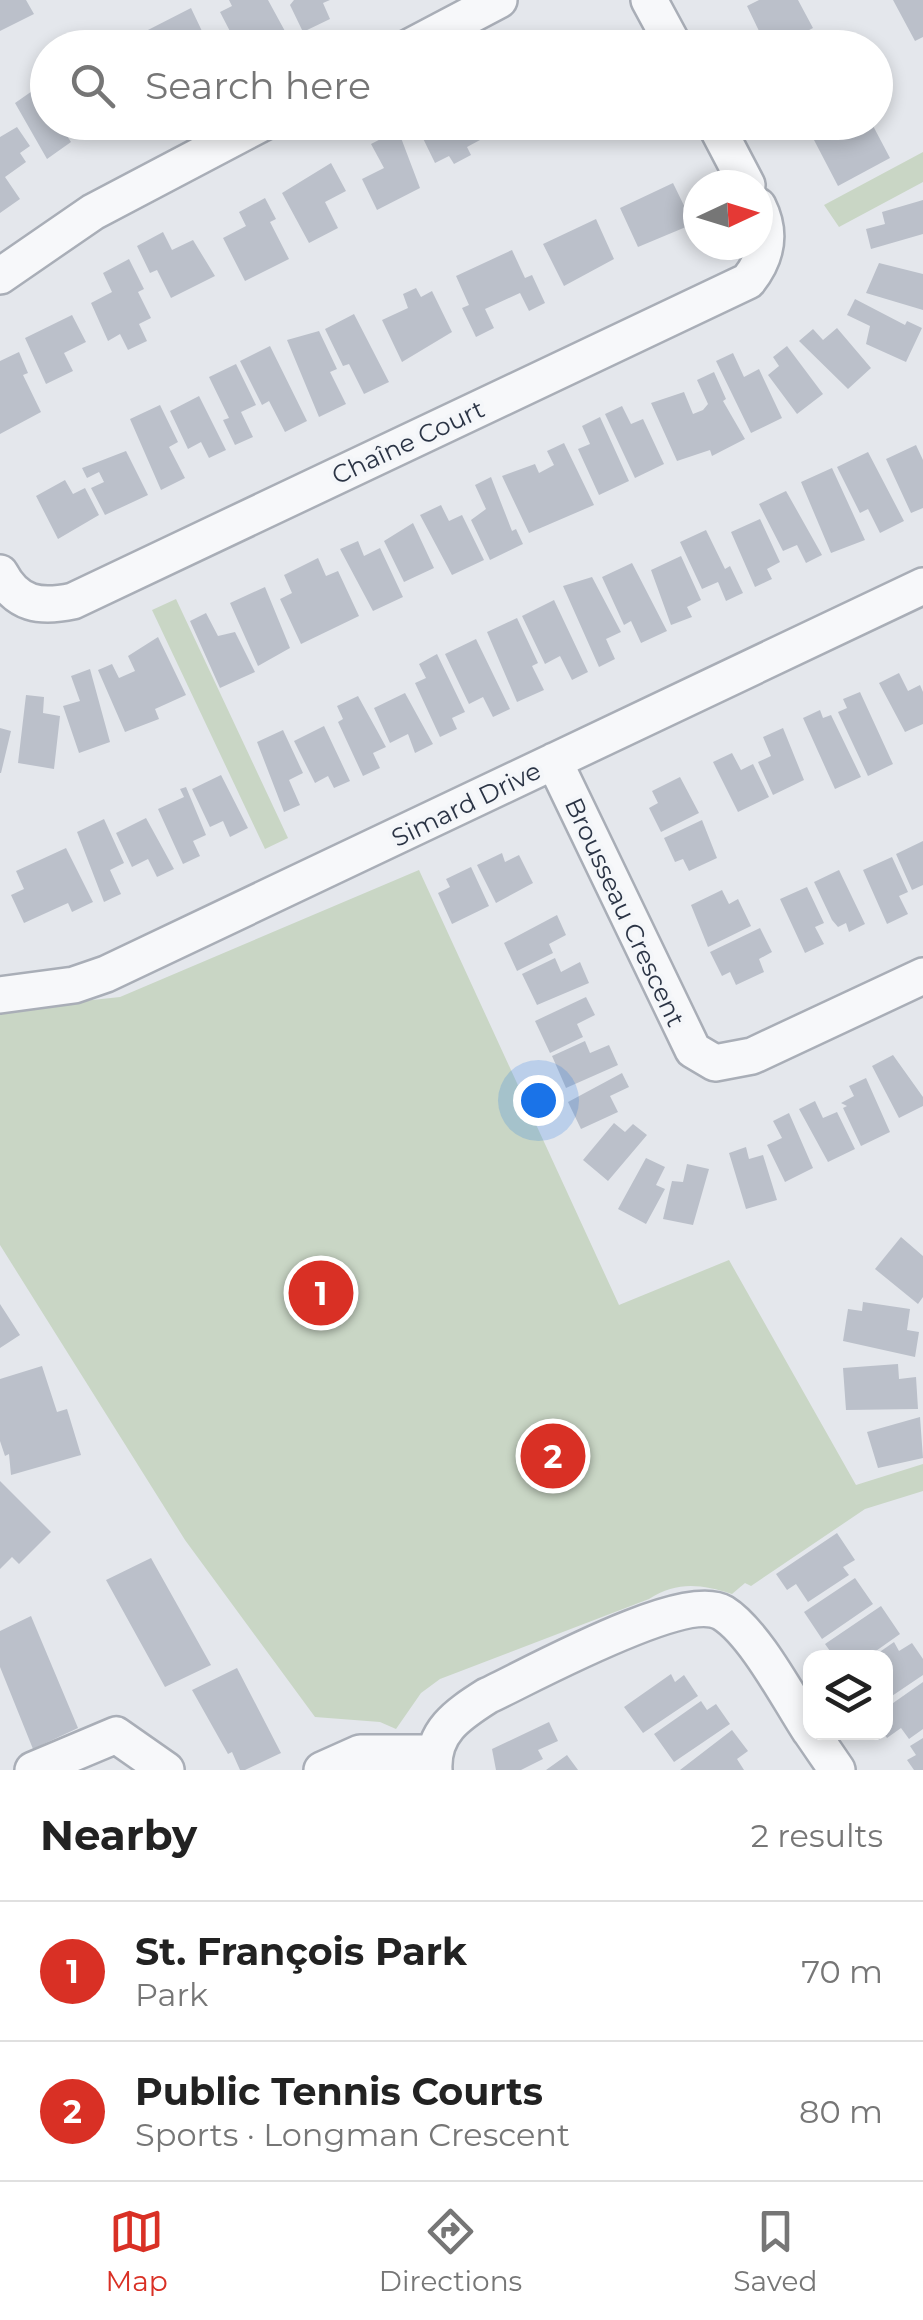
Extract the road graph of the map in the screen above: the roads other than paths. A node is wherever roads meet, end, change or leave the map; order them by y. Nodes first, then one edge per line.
1 (499, 0) edge
2 (649, 0) edge
3 (442, 30) edge
4 (665, 30) edge
5 (230, 140) edge
6 (723, 140) edge
7 (739, 170) edge
8 (764, 260) edge
9 (0, 276) edge
10 (0, 573) edge
11 (923, 586) edge
12 (554, 761) junction
13 (923, 976) edge
14 (0, 995) edge
15 (803, 1721) edge
16 (816, 1740) edge
17 (434, 1762) edge
18 (33, 1770) edge
19 (166, 1770) edge
20 (322, 1770) edge
21 (836, 1770) edge

1 - 3 street
2 - 4 street
5 - 9 street
6 - 7 street
8 - 10 street, Chaîne Court
11 - 12 street, Simard Drive
12 - 13 street, Brousseau Crescent
12 - 14 street, Simard Drive
15 - 17 street
16 - 21 street
17 - 20 street
18 - 19 street

